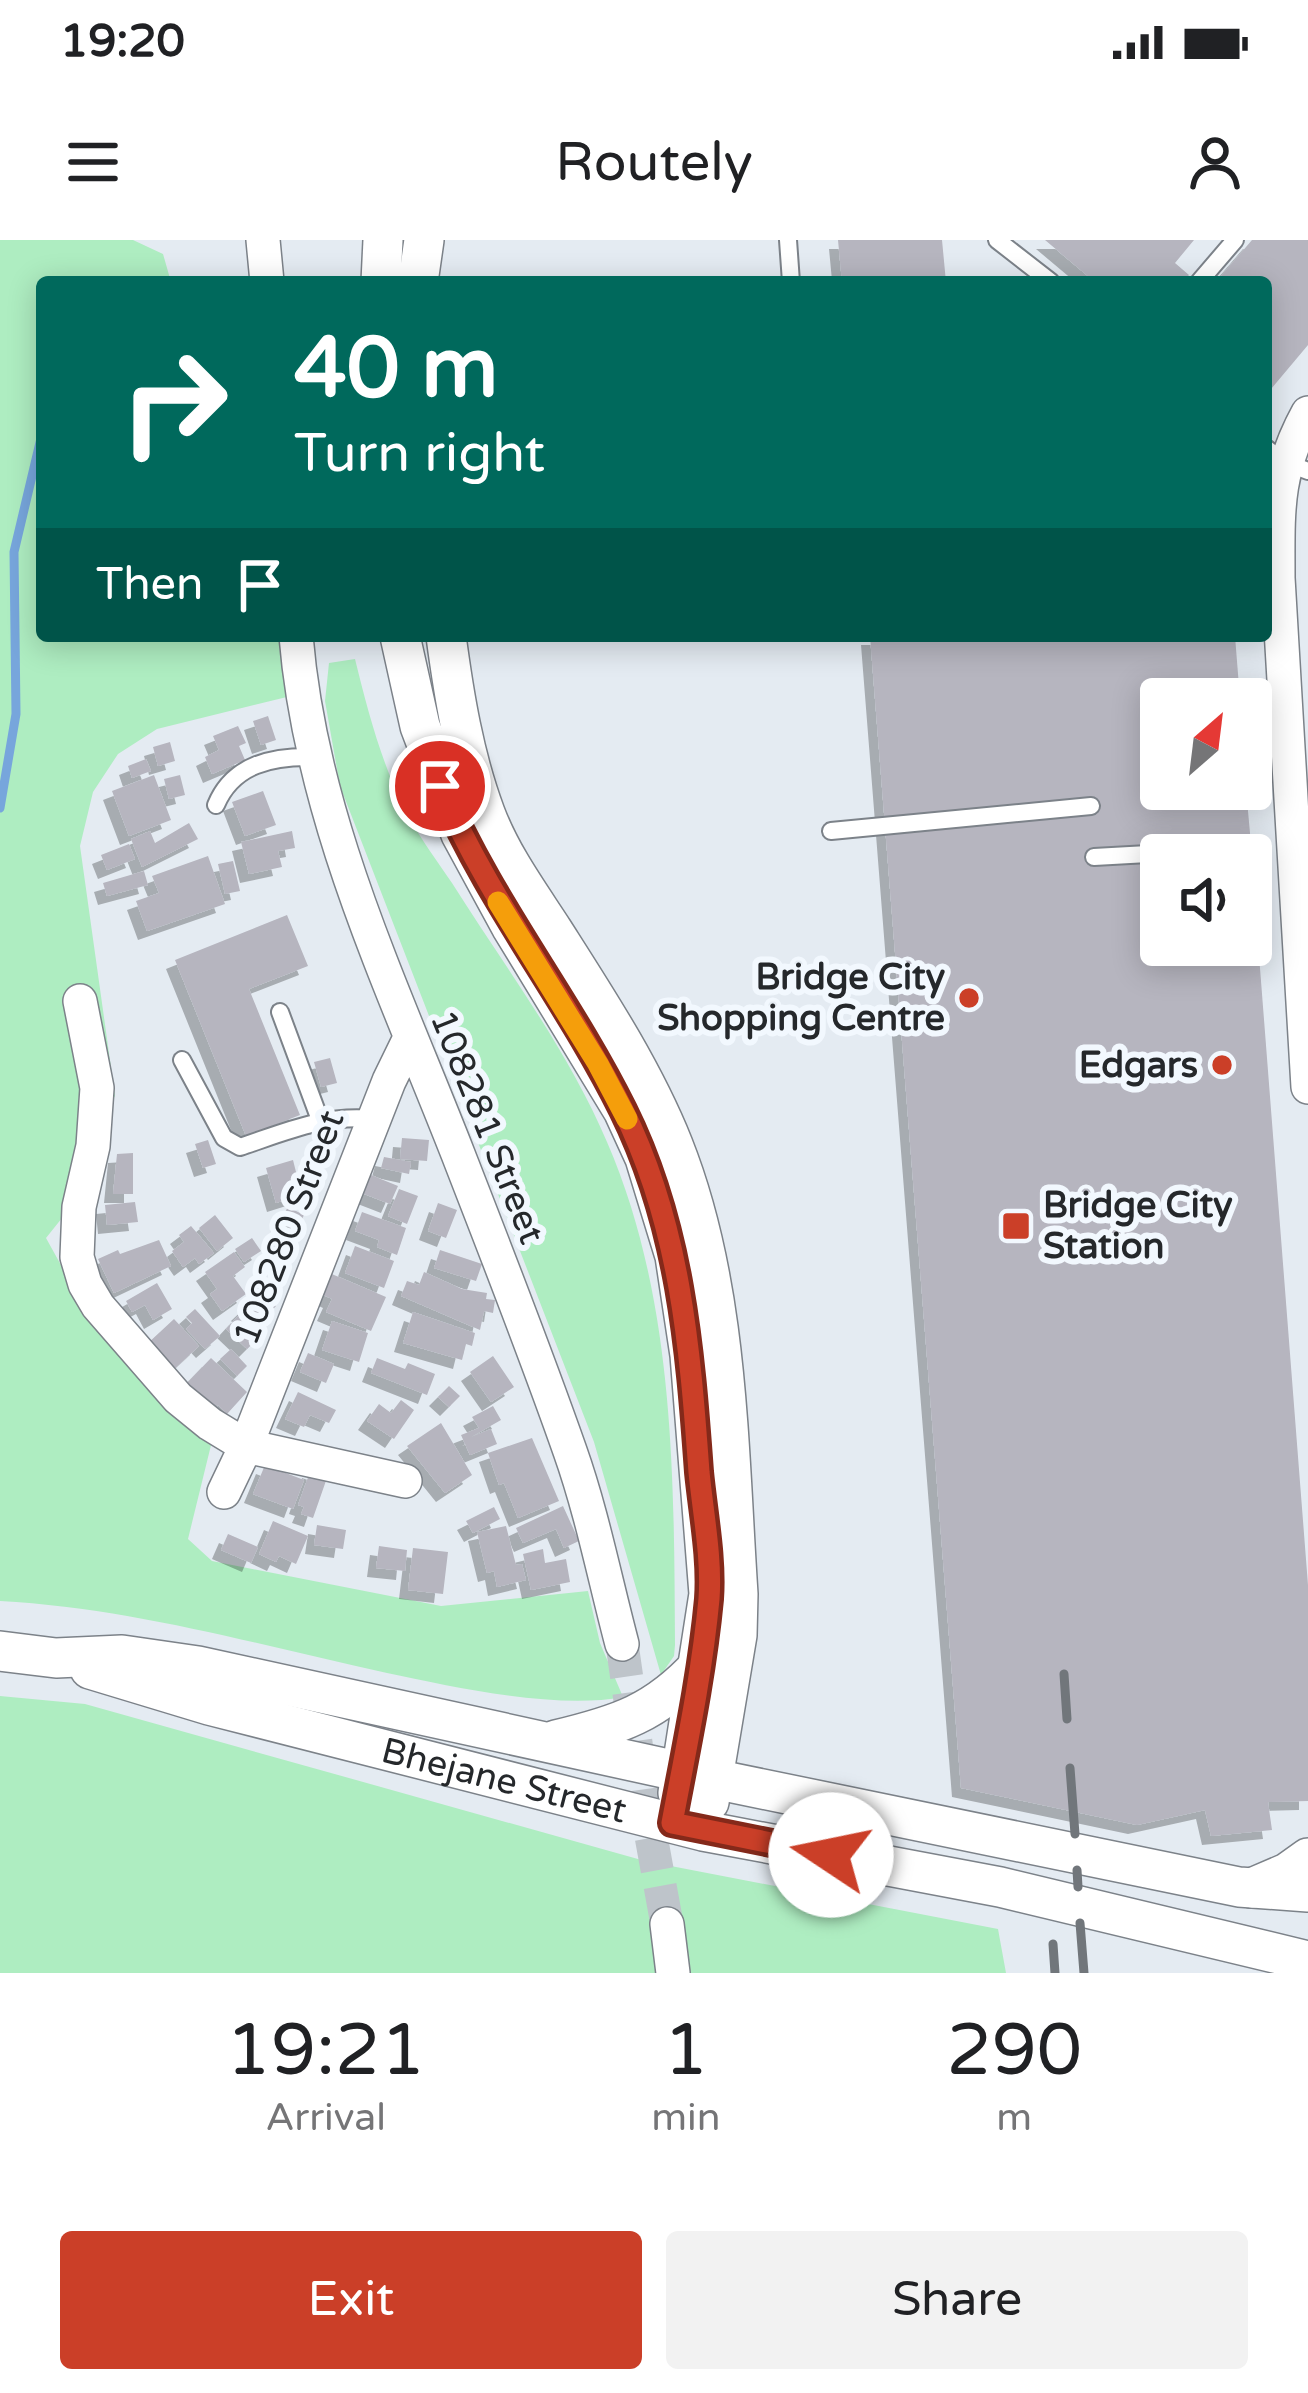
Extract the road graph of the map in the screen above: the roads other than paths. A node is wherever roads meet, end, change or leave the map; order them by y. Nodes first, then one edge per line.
1 (263, 240) edge
2 (383, 240) edge
3 (424, 240) edge
4 (788, 240) edge
5 (997, 240) edge
6 (1235, 240) edge
7 (266, 276) edge
8 (381, 276) edge
9 (419, 276) edge
10 (791, 276) edge
11 (1044, 276) edge
12 (1203, 276) edge
13 (1308, 412) edge
14 (1286, 460) edge
15 (297, 642) edge
16 (401, 642) edge
17 (447, 642) edge
18 (313, 757) junction
19 (217, 805) dead end
20 (1091, 806) dead end
21 (831, 831) dead end
22 (1140, 854) edge
23 (1094, 857) dead end
24 (80, 1001) dead end
25 (280, 1012) dead end
26 (409, 1040) junction
27 (182, 1060) dead end
28 (1308, 1087) edge
29 (373, 1119) junction
30 (320, 1120) junction
31 (246, 1446) junction
32 (405, 1481) dead end
33 (224, 1492) dead end
34 (622, 1643) tunnel mouth
35 (0, 1651) edge
36 (56, 1658) junction
37 (700, 1665) junction
38 (551, 1741) junction
39 (698, 1775) junction
40 (688, 1827) junction
41 (1308, 1858) edge
42 (1252, 1888) junction
43 (1308, 1892) edge
44 (667, 1924) tunnel mouth
45 (1308, 1961) edge
46 (673, 1973) edge

1 - 7 street
2 - 8 street
3 - 9 street
4 - 10 lane
5 - 11 lane
6 - 12 lane
13 - 14 street
14 - 28 street
15 - 18 street, 108281 Street
16 - 37 street
17 - 39 street
18 - 19 lane
18 - 26 street, 108281 Street
20 - 21 lane
22 - 23 lane
24 - 31 street
25 - 30 lane
26 - 29 street, 108280 Street
26 - 34 street, 108281 Street
27 - 30 lane
29 - 30 lane
29 - 31 street, 108280 Street
31 - 32 street
31 - 33 street, 108280 Street
35 - 36 street, Bhejane Street
36 - 38 street, Bhejane Street
36 - 40 street, Bhejane Street
37 - 38 street
37 - 39 street
38 - 39 street, Bhejane Street
39 - 40 street
39 - 42 street, Bhejane Street
40 - 45 street, Bhejane Street
41 - 42 street
42 - 43 street, Bhejane Street
44 - 46 street

